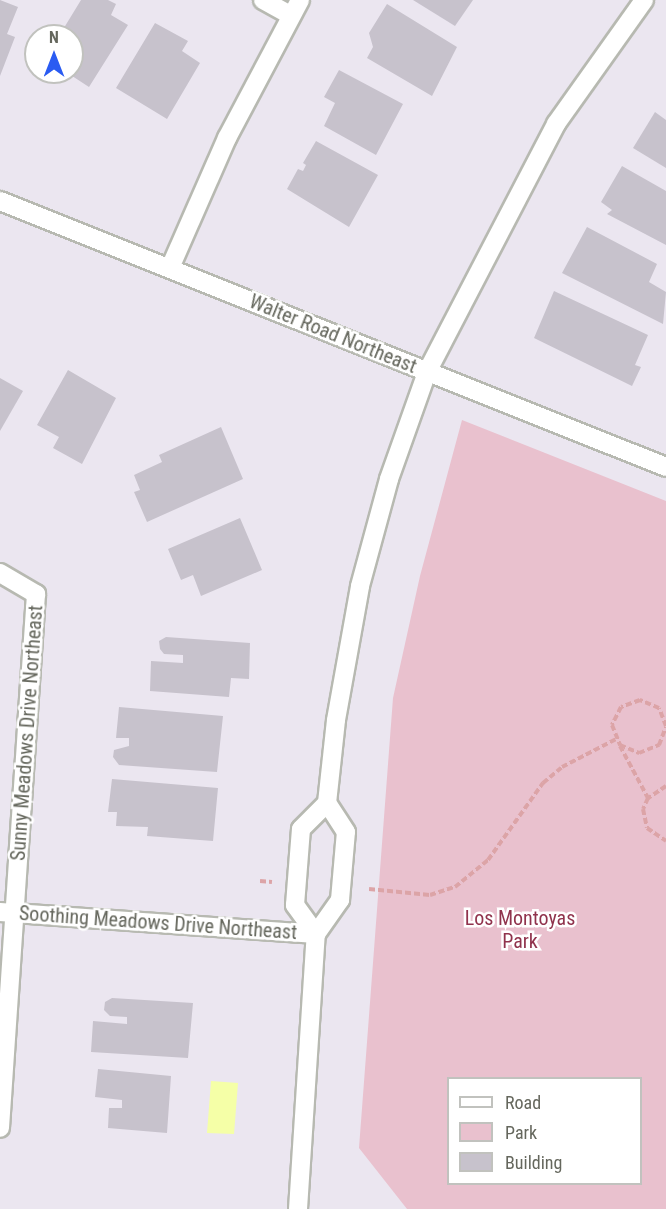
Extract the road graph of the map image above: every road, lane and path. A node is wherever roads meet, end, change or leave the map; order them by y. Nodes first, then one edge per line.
1 (263, 0) edge
2 (644, 0) edge
3 (295, 8) edge
4 (0, 201) edge
5 (170, 268) junction
6 (427, 372) junction
7 (666, 467) edge
8 (0, 573) edge
9 (665, 716) edge
10 (666, 727) edge
11 (616, 739) junction
12 (620, 745) junction
13 (666, 786) edge
14 (648, 798) junction
15 (327, 803) junction
16 (666, 841) edge
17 (341, 887) junction
18 (8, 913) edge
19 (316, 934) junction
20 (0, 1128) edge
21 (298, 1209) edge

1 - 3 street
2 - 6 street
3 - 5 street
4 - 5 street, Walter Road Northeast
5 - 6 street, Walter Road Northeast
6 - 7 street, Walter Road Northeast
6 - 15 street
8 - 18 street, Sunny Meadows Drive Northeast
9 - 10 path
9 - 11 path
10 - 12 path
11 - 12 path
11 - 17 path
12 - 14 path
13 - 14 path
14 - 16 path
15 - 17 street
15 - 19 street
17 - 19 street
18 - 19 street, Soothing Meadows Drive Northeast
18 - 20 street, Sunny Meadows Drive Northeast
19 - 21 street

